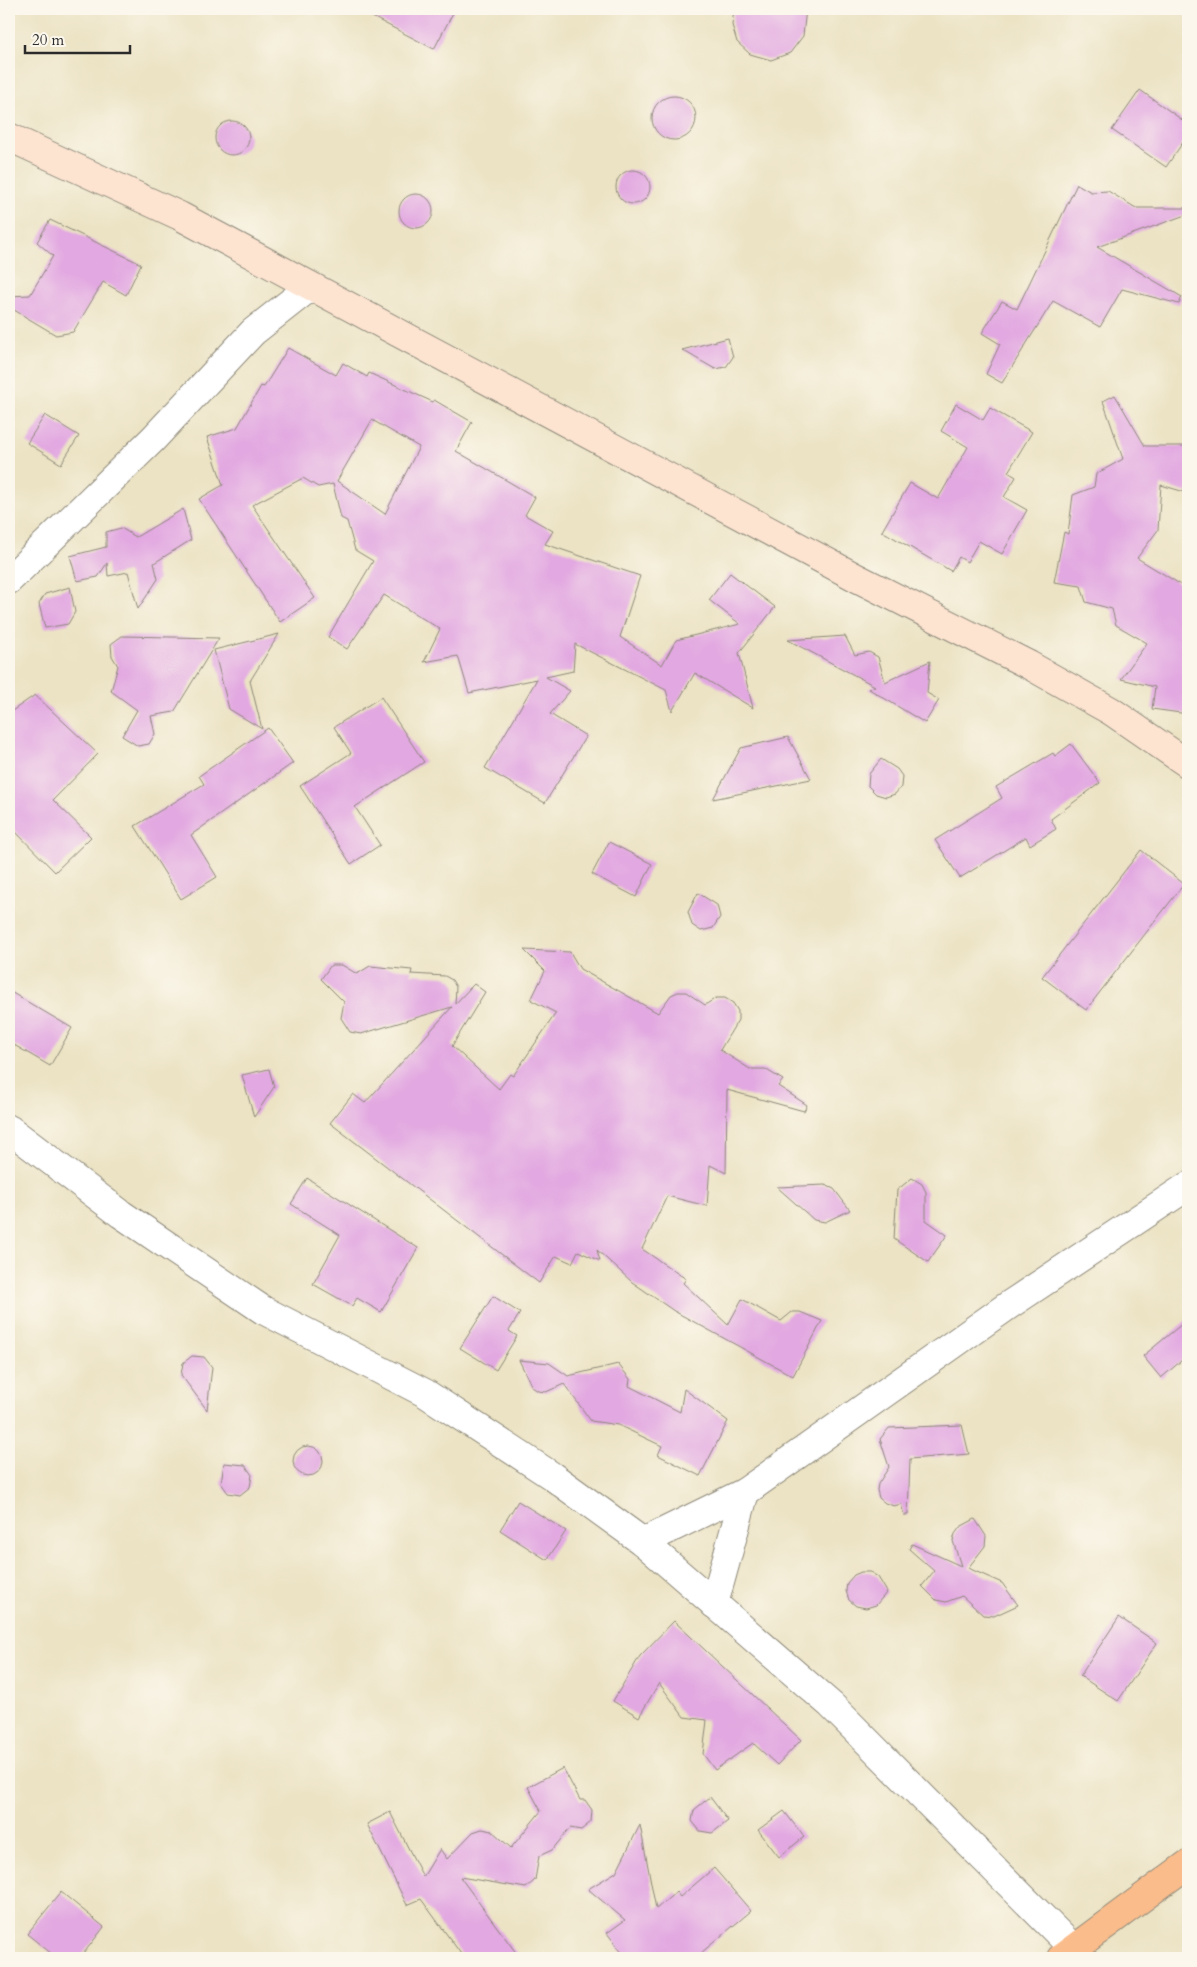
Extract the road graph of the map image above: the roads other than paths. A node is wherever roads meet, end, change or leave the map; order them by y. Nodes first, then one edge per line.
1 (9, 137) edge
2 (310, 287) junction
3 (9, 580) edge
4 (1188, 764) edge
5 (9, 1130) edge
6 (1188, 1186) edge
7 (745, 1492) junction
8 (643, 1542) junction
9 (714, 1604) junction
10 (1188, 1864) edge
11 (1068, 1954) edge

1 - 2 street
2 - 3 street
2 - 4 street
5 - 8 street
6 - 7 street
7 - 8 street
7 - 9 street
8 - 9 street
9 - 11 street
10 - 11 main road

